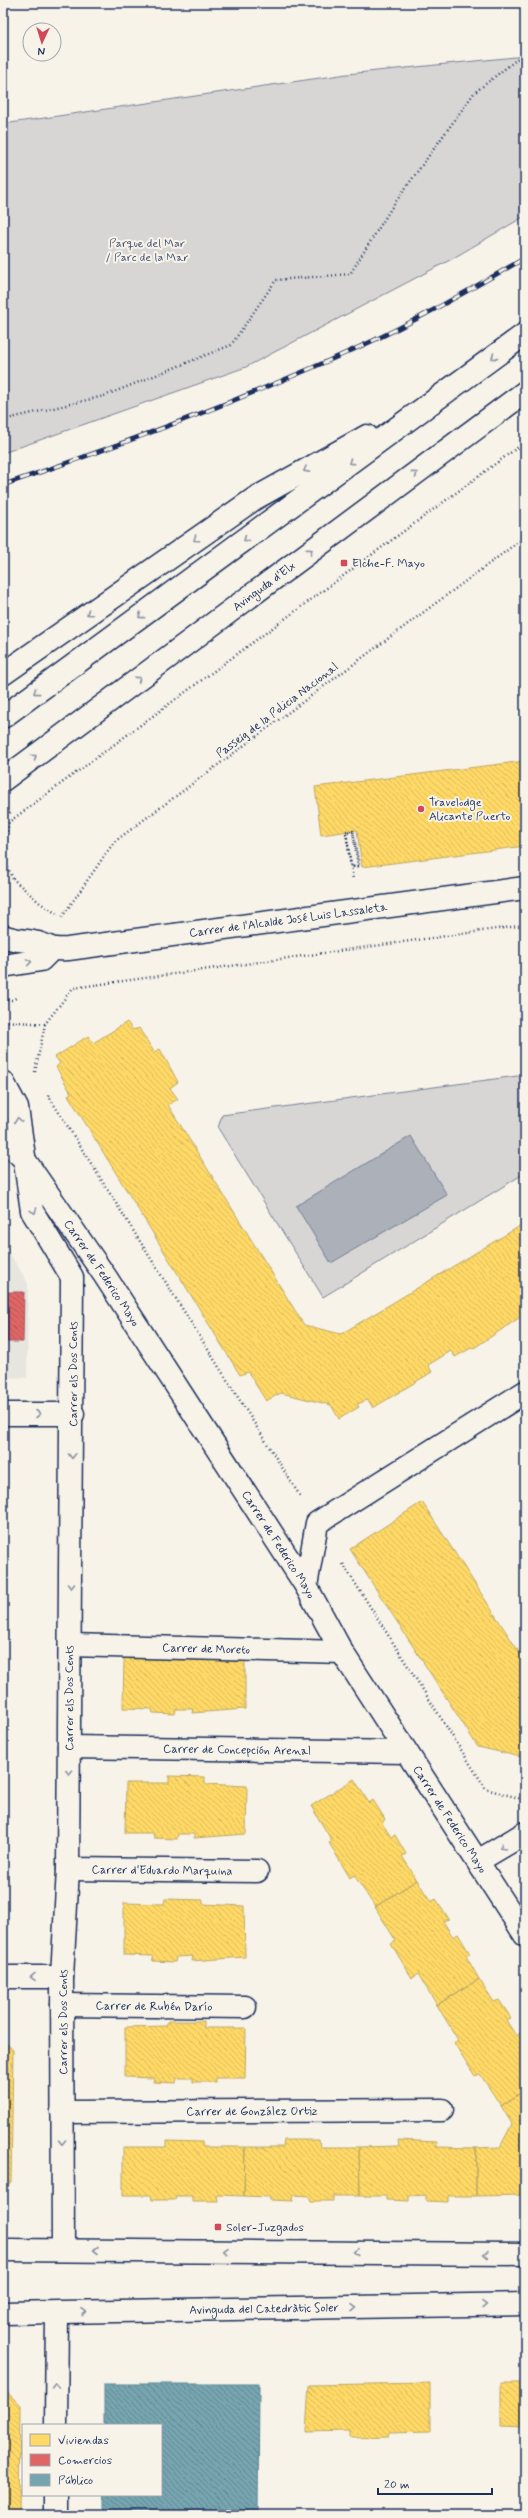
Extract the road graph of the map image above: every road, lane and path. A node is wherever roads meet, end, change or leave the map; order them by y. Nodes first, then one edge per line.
1 (525, 53) edge
2 (525, 334) edge
3 (450, 390) junction
4 (525, 392) edge
5 (3, 420) edge
6 (525, 442) edge
7 (525, 537) edge
8 (3, 674) edge
9 (3, 717) edge
10 (3, 780) edge
11 (346, 831) junction
12 (353, 831) junction
13 (3, 851) edge
14 (3, 856) edge
15 (352, 869) dead end
16 (525, 888) edge
17 (525, 925) edge
18 (3, 936) edge
19 (51, 950) junction
20 (3, 966) edge
21 (4, 1021) dead end
22 (44, 1024) junction
23 (34, 1074) dead end
24 (3, 1082) edge
25 (47, 1094) dead end
26 (3, 1139) edge
27 (24, 1159) junction
28 (525, 1392) edge
29 (3, 1414) edge
30 (73, 1414) junction
31 (317, 1523) junction
32 (306, 1586) junction
33 (70, 1645) junction
34 (342, 1652) junction
35 (69, 1747) junction
36 (406, 1752) junction
37 (525, 1797) edge
38 (525, 1833) edge
39 (478, 1861) junction
40 (68, 1869) junction
41 (257, 1871) dead end
42 (525, 1935) edge
43 (3, 1977) edge
44 (62, 1977) junction
45 (62, 2005) junction
46 (245, 2007) dead end
47 (442, 2110) dead end
48 (62, 2112) junction
49 (3, 2250) edge
50 (63, 2250) junction
51 (525, 2254) edge
52 (525, 2304) edge
53 (3, 2313) edge
54 (57, 2313) junction
55 (56, 2424) edge
56 (55, 2496) edge
57 (55, 2515) edge

1 - 5 path
2 -> 3 street
3 -> 8 street
3 -> 9 street
10 -> 4 street, Avinguda d'Elx
6 - 13 path
7 - 14 path, Passeig de la Policia Nacional
11 - 12 path
11 - 12 path
11 - 15 path
12 - 12 path
16 - 19 street, Carrer de l'Alcalde José Luis Lassaleta
17 - 22 path
18 - 19 street
20 -> 19 street, Carrer de l'Alcalde José Luis Lassaleta
21 - 22 path
22 - 23 path
27 -> 24 street, Carrer de Federico Mayo
25 - 31 path
26 - 27 street, Carrer de Federico Mayo
27 -> 30 street, Carrer els Dos Cents
27 - 32 street, Carrer de Federico Mayo
28 - 31 street
29 -> 30 street
30 -> 33 street, Carrer els Dos Cents
31 - 32 street
31 - 37 path
32 - 34 street, Carrer de Federico Mayo
33 - 34 street, Carrer de Moreto
33 - 35 street, Carrer els Dos Cents
34 - 36 street, Carrer de Federico Mayo
35 - 36 street, Carrer de Concepción Arenal
35 -> 40 street, Carrer els Dos Cents
36 - 39 street, Carrer de Federico Mayo
38 -> 39 street
39 - 42 street, Carrer de Federico Mayo
40 - 41 street, Carrer d'Eduardo Marquina
40 - 44 street, Carrer els Dos Cents
44 -> 43 street
44 - 45 street, Carrer els Dos Cents
45 - 46 street, Carrer de Rubén Darío
45 - 48 street, Carrer els Dos Cents
47 - 48 street, Carrer de González Ortiz
48 -> 50 street, Carrer els Dos Cents
49 - 50 street
51 -> 50 street
54 -> 52 street, Avinguda del Catedràtic Soler
53 - 54 street, Avinguda del Catedràtic Soler
55 -> 54 street
56 - 57 street

